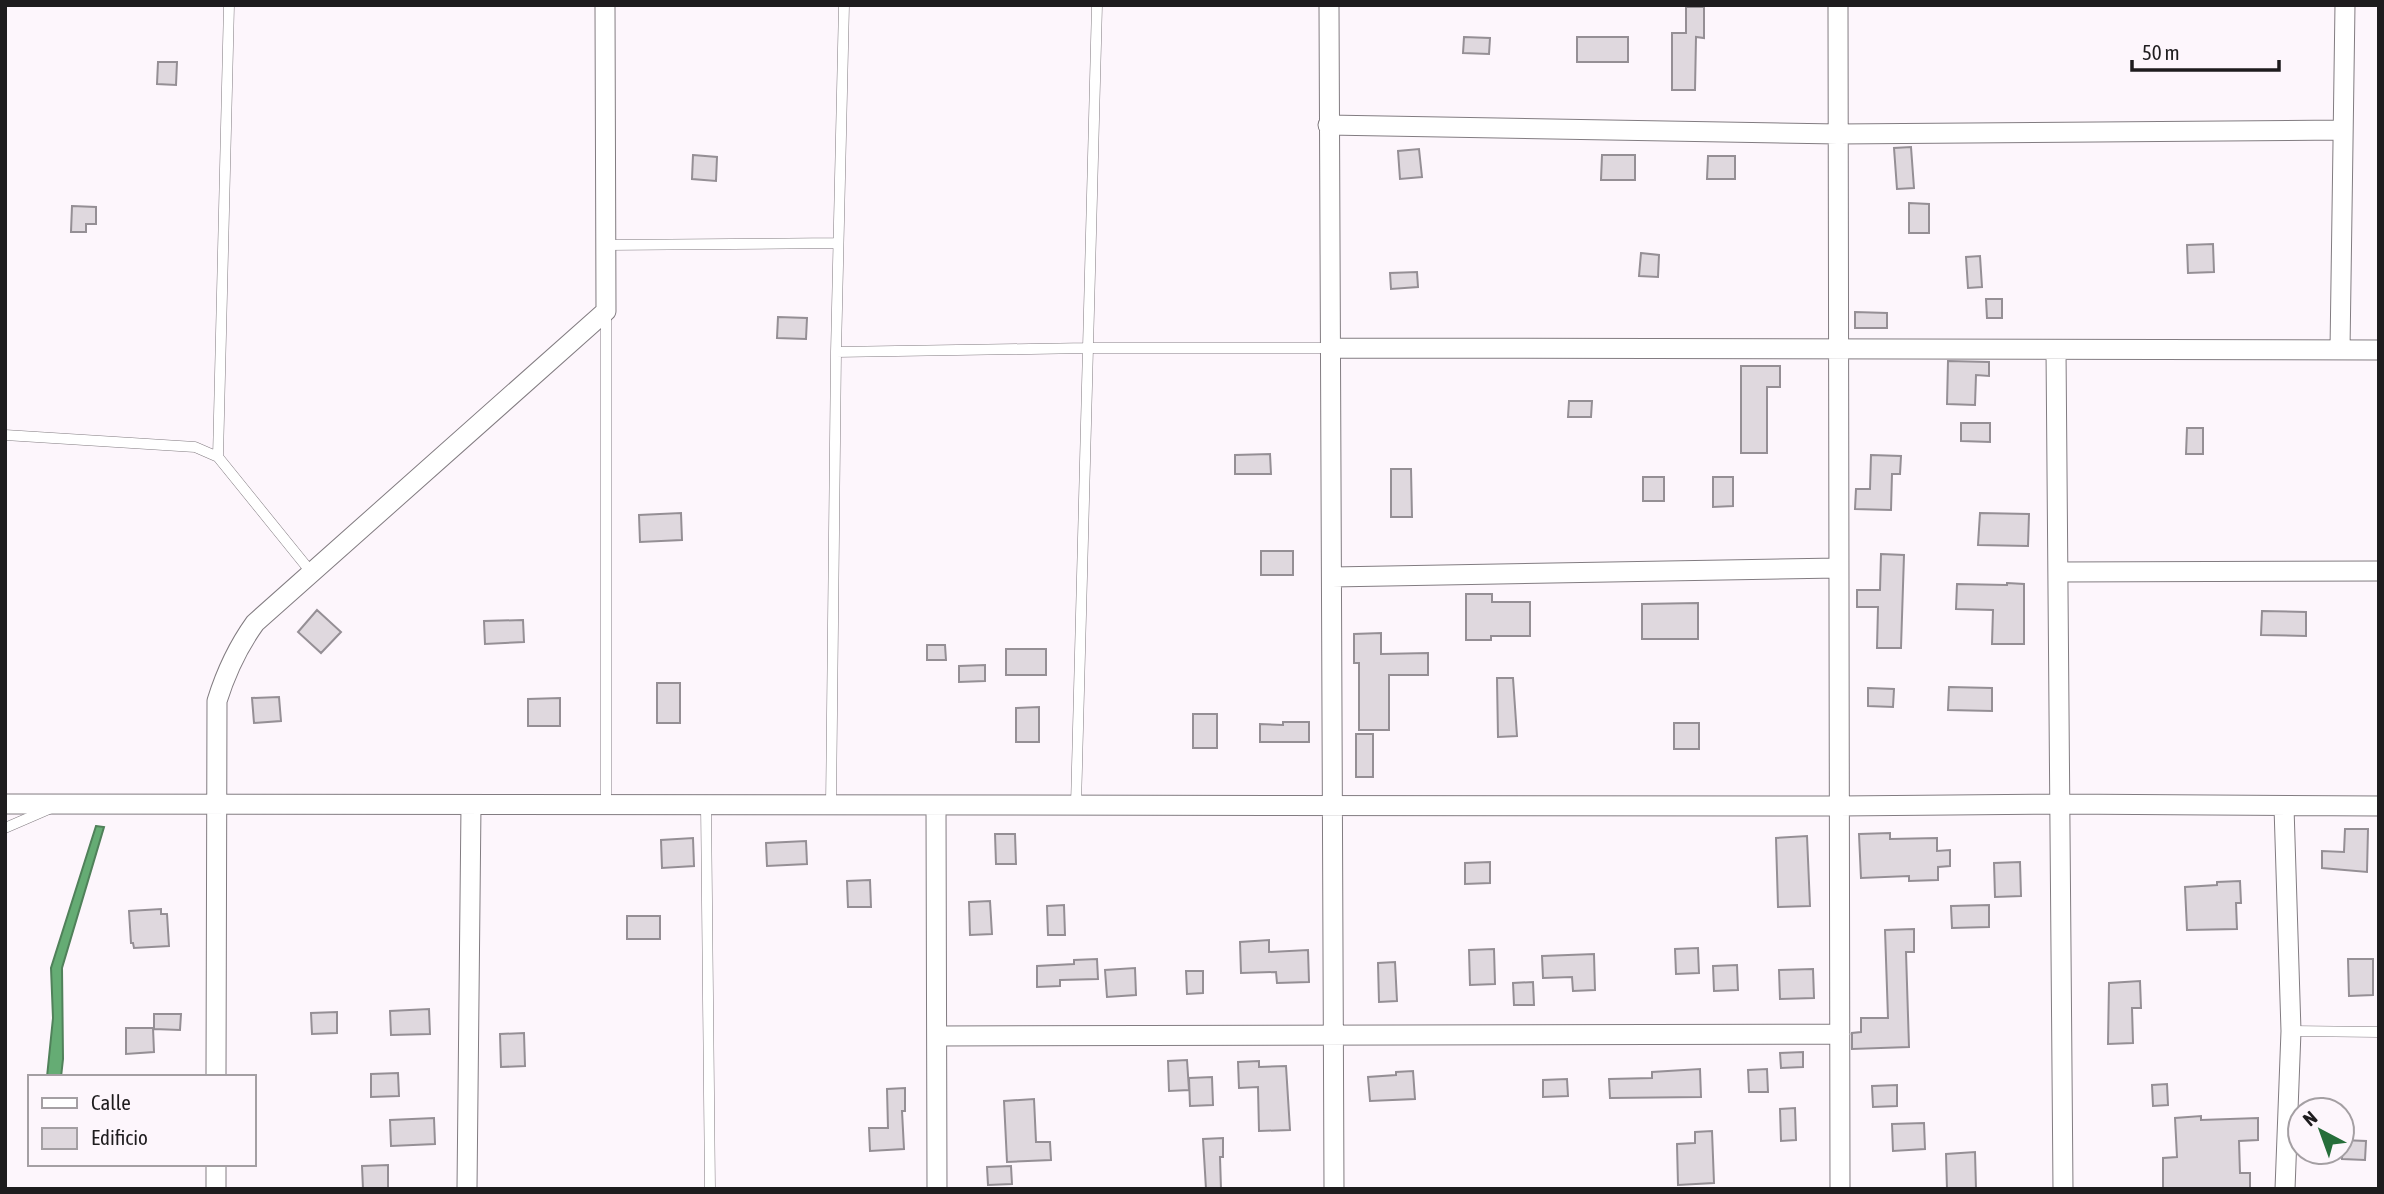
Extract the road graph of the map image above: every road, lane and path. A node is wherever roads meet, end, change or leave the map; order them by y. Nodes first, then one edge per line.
1 (229, 5) edge
2 (605, 5) edge
3 (844, 5) edge
4 (1097, 5) edge
5 (1328, 5) edge
6 (1838, 5) edge
7 (2345, 5) edge
8 (1328, 125) junction
9 (2343, 130) junction
10 (1838, 134) junction
11 (838, 243) junction
12 (606, 245) junction
13 (607, 311) junction
14 (1088, 348) junction
15 (1331, 348) junction
16 (1838, 349) junction
17 (2056, 350) junction
18 (2340, 350) junction
19 (2379, 351) edge
20 (836, 352) junction
21 (5, 435) edge
22 (218, 457) junction
23 (1838, 568) junction
24 (2379, 571) edge
25 (311, 572) junction
26 (2058, 572) junction
27 (1332, 577) junction
28 (5, 804) edge
29 (59, 804) junction
30 (217, 804) junction
31 (2060, 804) junction
32 (471, 805) junction
33 (606, 805) junction
34 (706, 805) junction
35 (831, 805) junction
36 (936, 805) junction
37 (1076, 805) junction
38 (1333, 806) junction
39 (1839, 806) junction
40 (2379, 806) edge
41 (2284, 807) junction
42 (5, 828) edge
43 (2291, 1031) junction
44 (2379, 1032) edge
45 (1840, 1034) junction
46 (1334, 1035) junction
47 (937, 1036) junction
48 (216, 1075) edge
49 (216, 1166) edge
50 (216, 1189) edge
51 (467, 1189) edge
52 (710, 1189) edge
53 (937, 1189) edge
54 (1334, 1189) edge
55 (1840, 1189) edge
56 (2063, 1189) edge
57 (2285, 1189) edge

1 - 22 lane
2 - 12 street
3 - 11 lane
4 - 14 lane
5 - 8 street
6 - 10 street
7 - 9 street
8 - 10 street
8 - 15 street
9 - 10 street
9 - 18 street
10 - 16 street
11 - 12 lane
11 - 20 lane
12 - 13 street
13 - 25 street
13 - 33 lane
14 - 15 lane
14 - 20 lane
14 - 37 lane
15 - 16 street
15 - 27 street
16 - 17 street
16 - 23 street
17 - 18 street
17 - 26 street
18 - 19 street
20 - 35 lane
21 - 22 lane
22 - 25 lane
23 - 27 street
23 - 39 street
24 - 26 street
25 - 30 street
26 - 31 street
27 - 38 street
28 - 29 street
29 - 30 street
29 - 42 lane
30 - 32 street
30 - 48 street
31 - 39 street
31 - 41 street
31 - 56 street
32 - 33 street
32 - 51 street
33 - 34 street
34 - 35 street
34 - 52 lane
35 - 36 street
36 - 37 street
36 - 47 street
37 - 38 street
38 - 39 street
38 - 46 street
39 - 45 street
40 - 41 street
41 - 43 street
43 - 44 lane
43 - 57 street
45 - 46 street
45 - 55 street
46 - 47 street
46 - 54 street
47 - 53 street
49 - 50 street

